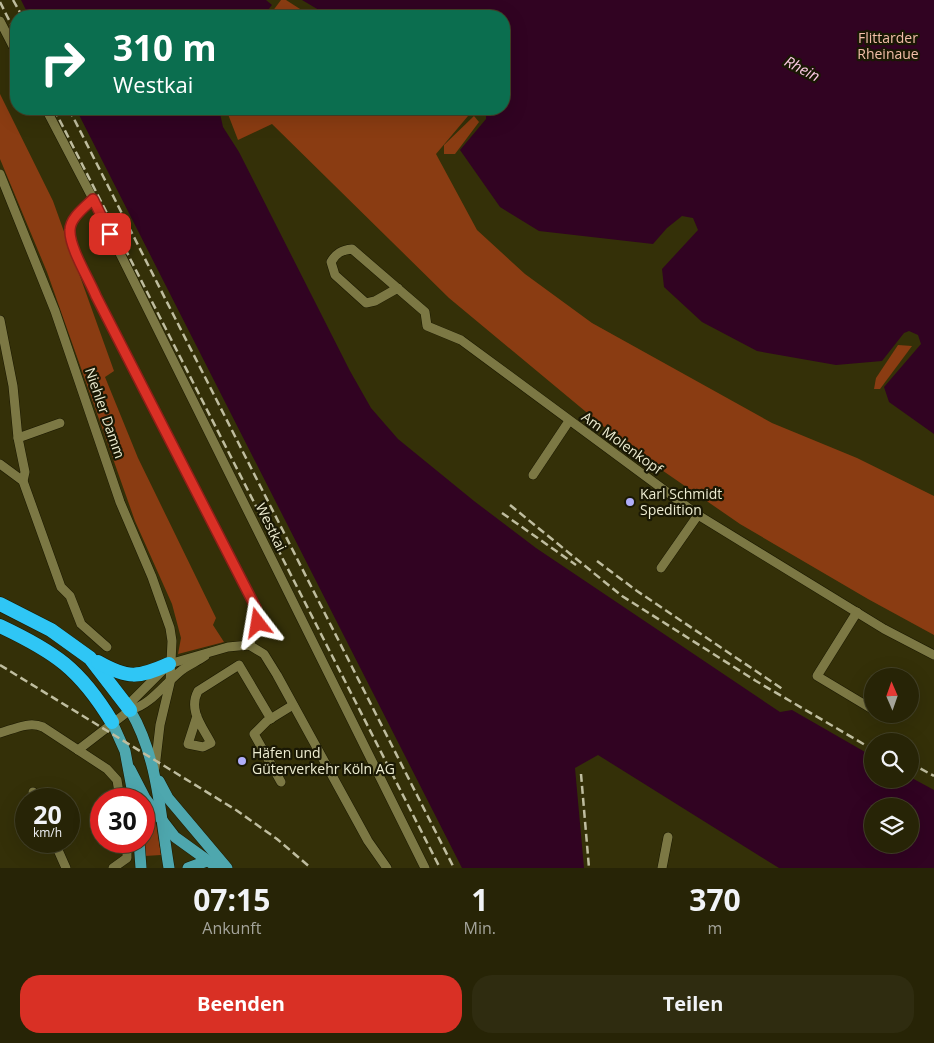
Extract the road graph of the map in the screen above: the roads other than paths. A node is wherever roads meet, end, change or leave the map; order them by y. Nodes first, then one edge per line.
1 (0, 21) edge
2 (10, 40) edge
3 (49, 115) edge
4 (0, 174) edge
5 (93, 199) junction
6 (398, 288) junction
7 (0, 320) edge
8 (569, 421) junction
9 (60, 423) dead end
10 (18, 438) junction
11 (0, 464) edge
12 (533, 475) dead end
13 (23, 481) junction
14 (698, 515) junction
15 (661, 568) dead end
16 (0, 604) edge
17 (857, 612) junction
18 (0, 626) edge
19 (249, 645) junction
20 (107, 647) dead end
21 (934, 655) edge
22 (204, 656) junction
23 (90, 658) junction
24 (169, 664) junction
25 (170, 683) junction
26 (864, 704) edge
27 (293, 705) junction
28 (130, 710) junction
29 (197, 716) dead end
30 (271, 719) junction
31 (112, 722) junction
32 (0, 733) edge
33 (78, 750) junction
34 (130, 769) junction
35 (154, 773) junction
36 (281, 782) dead end
37 (117, 788) edge
38 (133, 788) edge
39 (162, 820) junction
40 (668, 837) dead end
41 (59, 853) edge
42 (127, 853) edge
43 (140, 853) edge
44 (207, 861) junction
45 (66, 868) edge
46 (113, 868) edge
47 (141, 868) edge
48 (169, 868) edge
49 (188, 868) edge
50 (218, 868) edge
51 (227, 868) edge
52 (387, 868) edge
53 (425, 868) edge
54 (662, 868) edge

1 - 2 street
3 - 5 street, Westkai
4 - 24 street, Niehler Damm
5 - 19 street
5 - 53 street, Westkai
6 - 6 street
6 - 8 street, Am Molenkopf
7 - 10 street
8 - 12 street
8 - 14 street, Am Molenkopf
9 - 10 street
10 - 13 street
11 - 13 street
13 - 20 street
14 - 15 street
14 - 17 street, Am Molenkopf
16 - 23 highway
17 - 21 street, Am Molenkopf
17 - 26 street
18 - 31 highway
19 - 22 street
19 - 27 street
22 - 24 street
22 - 25 street
23 - 24 highway
23 - 28 highway
24 - 25 street, Niehler Damm
24 - 28 street
25 - 28 street
25 - 35 street, Niehler Damm
27 - 30 street
27 - 52 street
28 - 31 street
28 - 35 main road
29 - 30 street
30 - 36 street
31 - 33 street
31 - 34 main road
32 - 33 street
33 - 37 street
34 - 38 main road
34 - 39 main road
35 - 39 main road
35 - 51 main road
39 - 44 main road
39 - 48 main road
40 - 54 street
41 - 45 street
42 - 46 street
43 - 47 main road
44 - 49 main road
44 - 50 main road

